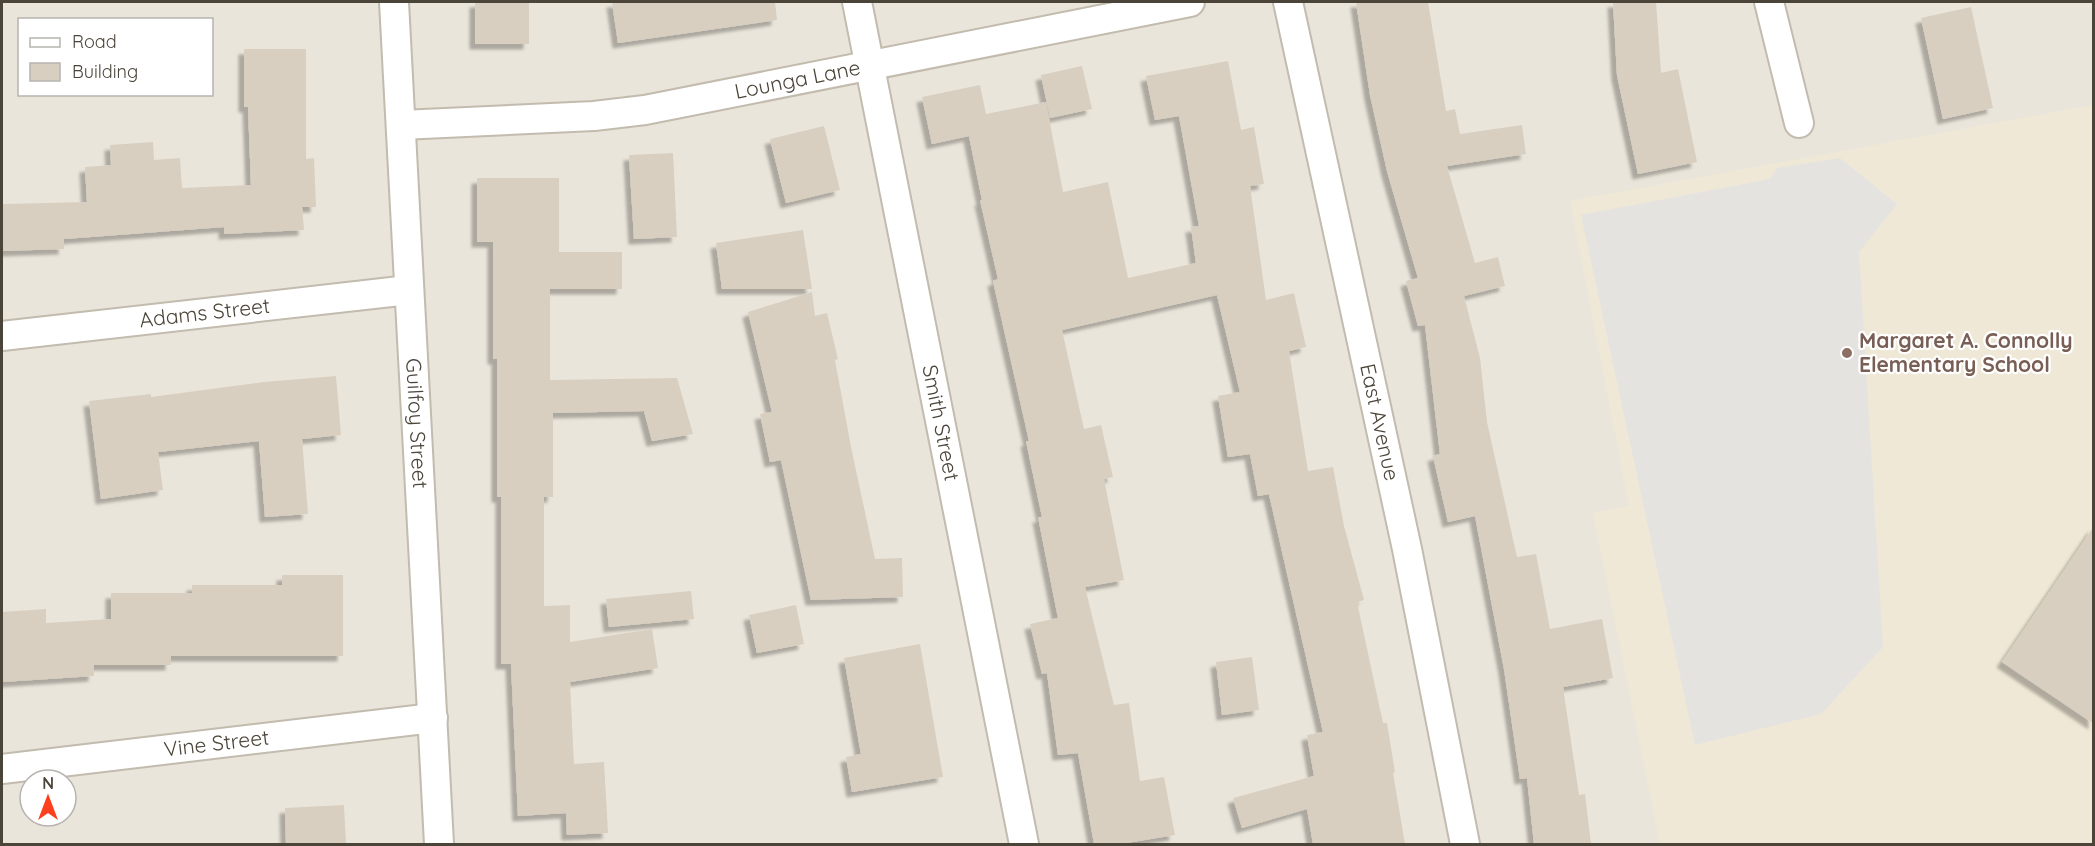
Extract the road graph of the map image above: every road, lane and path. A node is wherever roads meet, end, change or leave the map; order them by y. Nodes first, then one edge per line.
1 (394, 2) edge
2 (857, 2) edge
3 (1190, 2) edge
4 (1288, 2) edge
5 (1769, 2) edge
6 (871, 66) junction
7 (1799, 123) dead end
8 (401, 125) junction
9 (410, 290) junction
10 (2, 336) edge
11 (433, 718) junction
12 (2, 769) edge
13 (439, 844) edge
14 (1024, 844) edge
15 (1465, 844) edge

1 - 8 street, Guilfoy Street
2 - 6 street, Smith Street
3 - 6 street, Lounga Lane
4 - 15 street, East Avenue
5 - 7 street
6 - 8 street, Lounga Lane
6 - 14 street, Smith Street
8 - 9 street, Guilfoy Street
9 - 10 street, Adams Street
9 - 11 street, Guilfoy Street
11 - 12 street, Vine Street
11 - 13 street, Guilfoy Street

